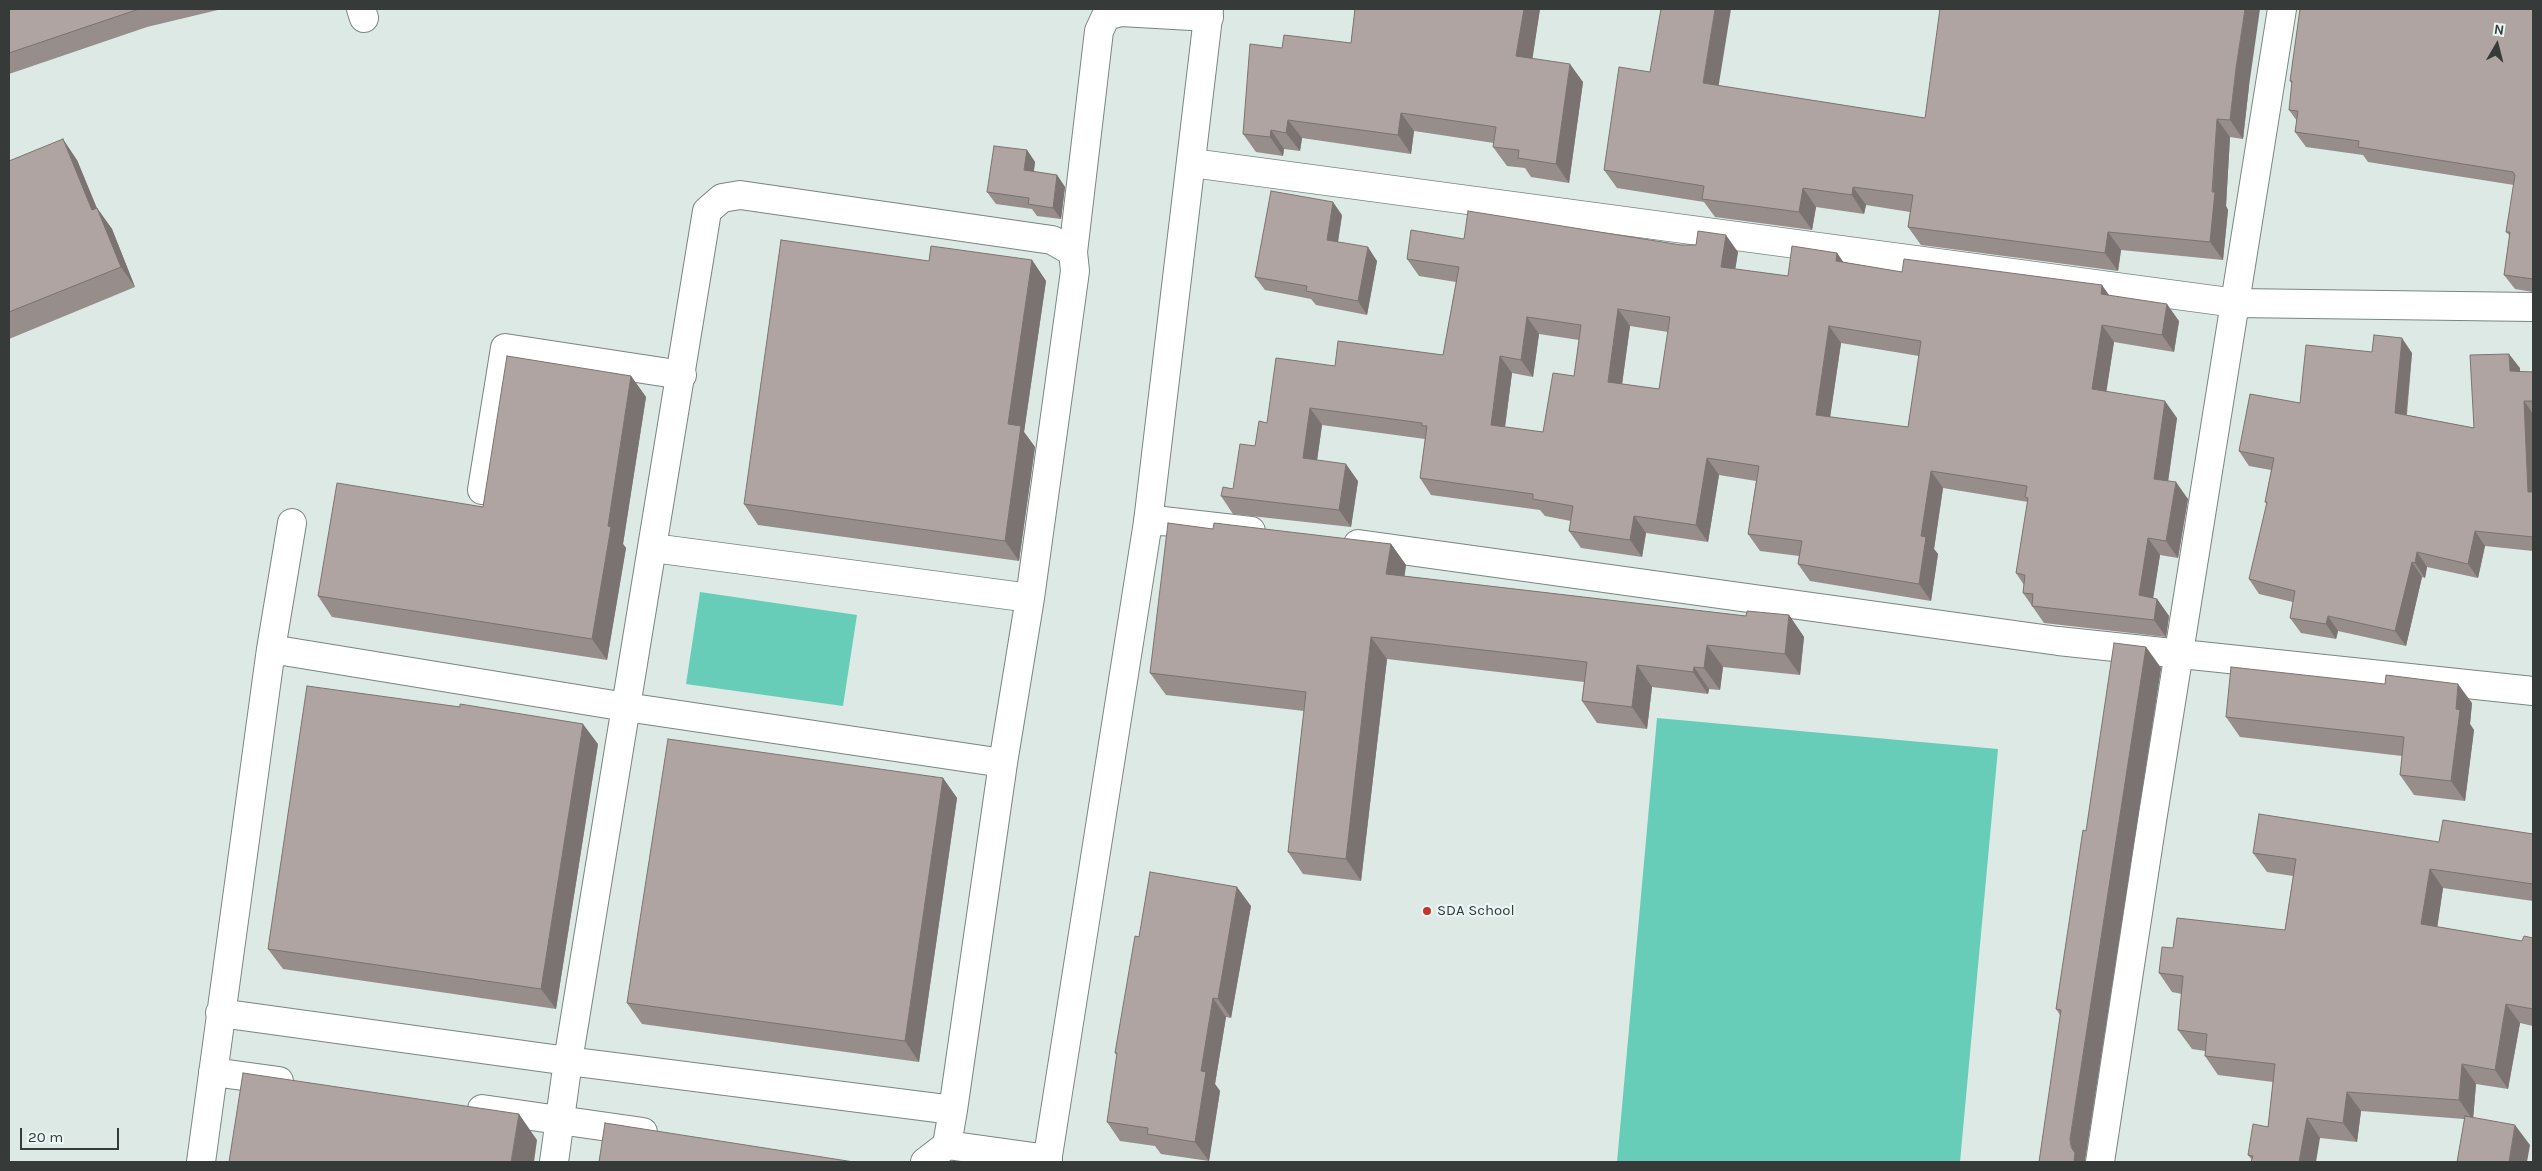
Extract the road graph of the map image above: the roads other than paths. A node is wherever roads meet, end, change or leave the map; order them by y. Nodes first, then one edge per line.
1 (2282, 9) edge
2 (1209, 13) edge
3 (1192, 163) junction
4 (1073, 252) junction
5 (2236, 303) junction
6 (2533, 307) edge
7 (682, 375) junction
8 (482, 490) dead end
9 (1148, 522) junction
10 (292, 523) dead end
11 (1280, 535) edge
12 (1338, 542) edge
13 (653, 548) junction
14 (1030, 598) junction
15 (271, 649) junction
16 (2181, 653) junction
17 (2533, 691) edge
18 (626, 708) junction
19 (1003, 763) junction
20 (220, 1013) junction
21 (568, 1061) junction
22 (214, 1072) junction
23 (300, 1084) edge
24 (455, 1105) edge
25 (953, 1110) junction
26 (561, 1120) junction
27 (667, 1135) edge
28 (947, 1145) junction
29 (1047, 1161) edge
30 (201, 1162) edge
31 (554, 1162) edge
32 (920, 1162) edge
33 (925, 1162) edge
34 (2100, 1162) edge

1 - 5 street
2 - 3 street
2 - 4 street
3 - 5 street
3 - 9 street
4 - 7 street
4 - 14 street
5 - 6 street
5 - 16 street
7 - 8 street
7 - 13 street
9 - 11 street
9 - 29 street
10 - 15 street
12 - 16 street
13 - 14 street
13 - 18 street
14 - 19 street
15 - 18 street
15 - 20 street
16 - 17 street
16 - 34 street
18 - 19 street
18 - 21 street
19 - 25 street
20 - 21 street
20 - 22 street
21 - 25 street
21 - 26 street
22 - 23 street
22 - 30 street
24 - 26 street
25 - 28 street
25 - 32 street
26 - 27 street
26 - 31 street
28 - 29 street
28 - 33 street

